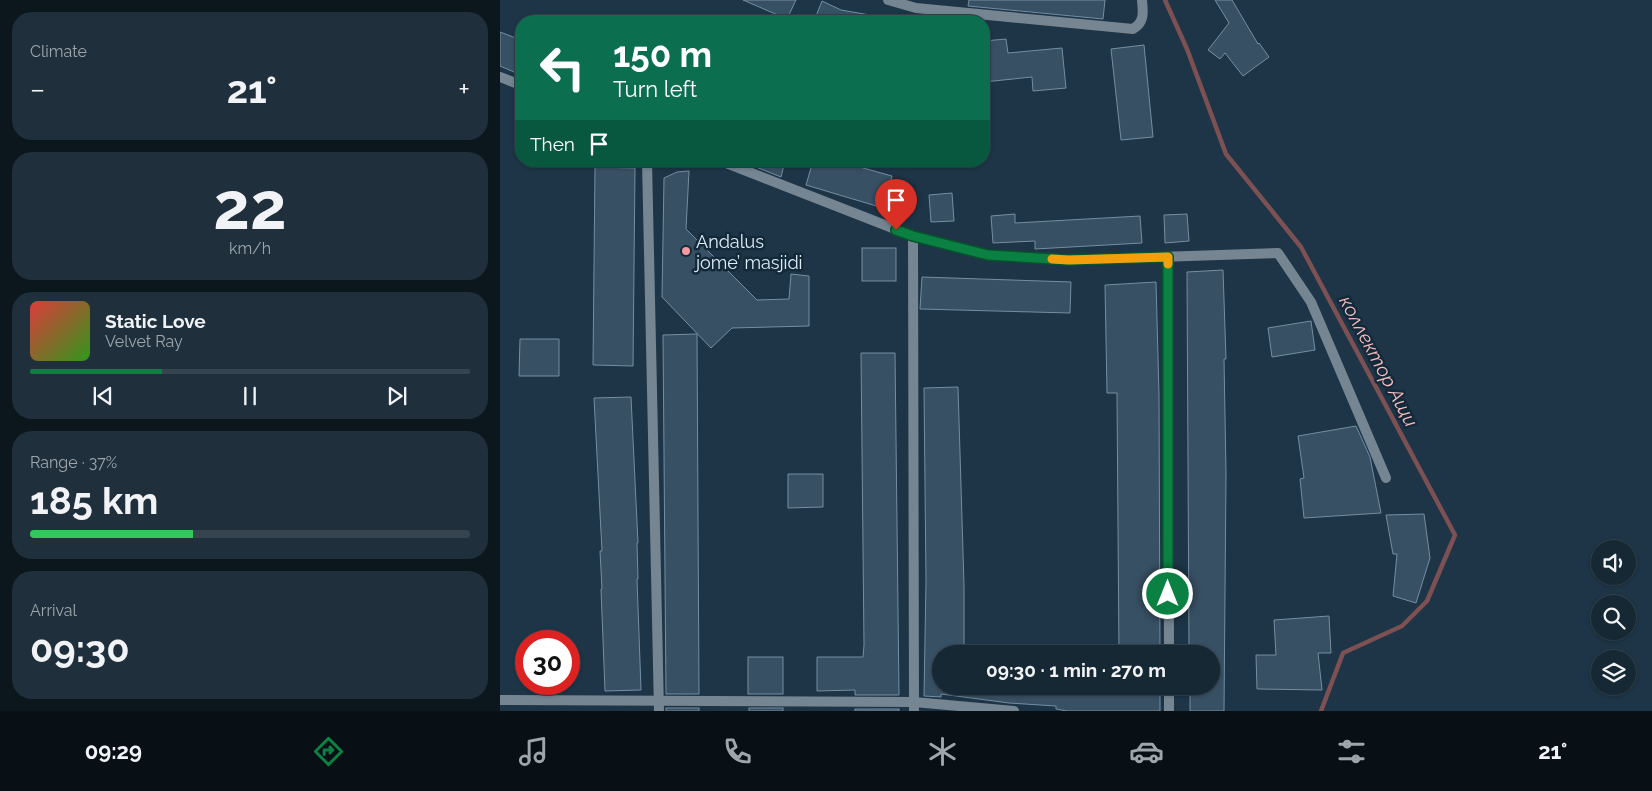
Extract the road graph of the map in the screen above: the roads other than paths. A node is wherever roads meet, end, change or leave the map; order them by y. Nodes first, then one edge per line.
1 (888, 0) edge
2 (1142, 0) edge
3 (988, 15) edge
4 (990, 15) edge
5 (500, 77) edge
6 (515, 83) edge
7 (647, 167) edge
8 (735, 167) edge
9 (913, 236) junction
10 (1168, 257) junction
11 (1386, 478) dead end
12 (1168, 645) edge
13 (1169, 695) edge
14 (500, 700) edge
15 (658, 706) edge
16 (914, 706) edge
17 (1014, 711) edge
18 (1169, 711) edge

1 - 3 street
2 - 4 street
5 - 6 street
7 - 15 street
8 - 9 street
9 - 10 street
9 - 16 street
10 - 11 street
10 - 12 street
13 - 18 street
14 - 15 street
15 - 16 street
16 - 17 street

